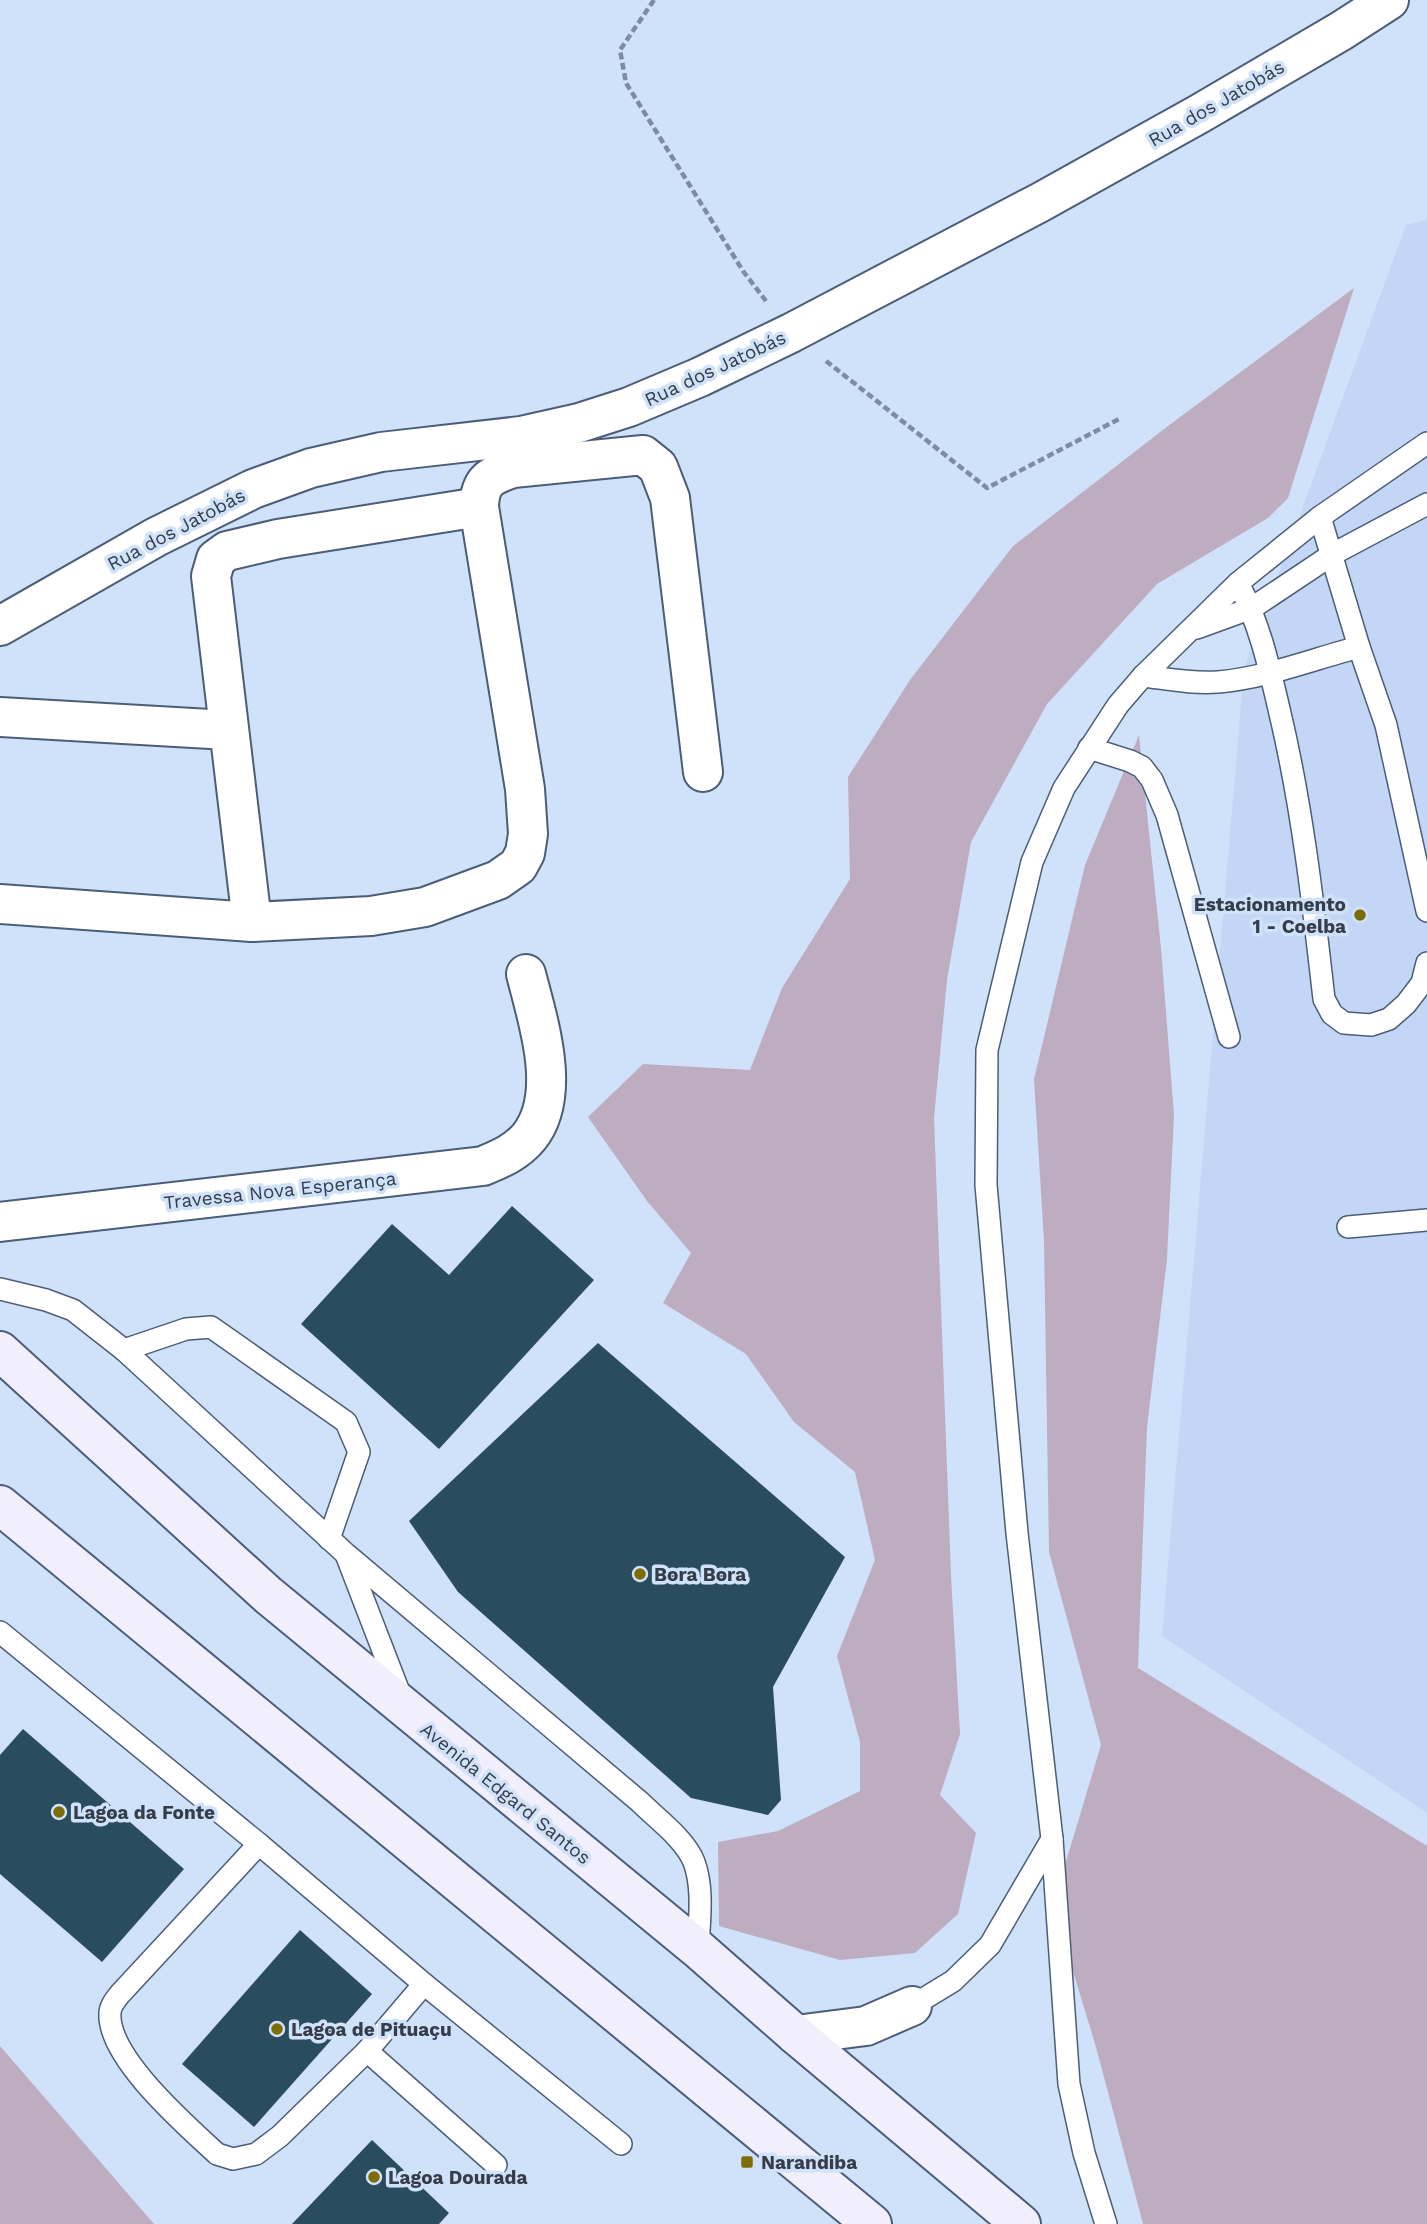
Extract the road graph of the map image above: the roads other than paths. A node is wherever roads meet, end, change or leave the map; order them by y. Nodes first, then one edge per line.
1 (1389, 0) edge
2 (1427, 443) edge
3 (1427, 504) edge
4 (479, 507) junction
5 (1320, 517) junction
6 (1333, 554) junction
7 (1238, 583) junction
8 (1252, 608) junction
9 (0, 626) edge
10 (1191, 630) junction
11 (1359, 647) junction
12 (1270, 671) junction
13 (1143, 676) junction
14 (0, 717) edge
15 (228, 730) junction
16 (1088, 748) junction
17 (703, 772) dead end
18 (0, 904) edge
19 (1427, 911) edge
20 (252, 922) junction
21 (1427, 963) edge
22 (526, 974) dead end
23 (1229, 1037) dead end
24 (1427, 1220) edge
25 (0, 1222) edge
26 (1348, 1227) dead end
27 (0, 1289) edge
28 (124, 1350) junction
29 (0, 1351) edge
30 (1, 1507) edge
31 (329, 1539) junction
32 (346, 1554) junction
33 (0, 1632) edge
34 (407, 1712) junction
35 (1052, 1839) junction
36 (258, 1844) junction
37 (698, 1950) junction
38 (424, 1984) junction
39 (912, 2006) joint
40 (796, 2035) junction
41 (367, 2051) junction
42 (621, 2144) dead end
43 (496, 2165) dead end
44 (872, 2224) edge
45 (1021, 2224) edge
46 (1106, 2224) edge

1 - 9 street, Rua dos Jatobás
2 - 5 lane
3 - 6 lane
4 - 15 street
4 - 17 street
4 - 20 street
5 - 6 lane
5 - 7 lane
6 - 8 lane
6 - 11 lane
7 - 8 lane
7 - 10 lane
8 - 10 lane
8 - 12 lane
10 - 13 lane
11 - 12 lane
11 - 19 lane
12 - 13 lane
12 - 21 lane
13 - 16 lane
14 - 15 street
15 - 20 street
16 - 23 lane
16 - 35 lane
18 - 20 street
22 - 25 street, Travessa Nova Esperança
24 - 26 lane
27 - 28 lane
28 - 31 lane
28 - 31 lane
29 - 34 main road, Avenida Edgard Santos
30 - 44 main road
31 - 32 lane
32 - 34 lane
32 - 37 lane
33 - 36 lane
34 - 37 main road, Avenida Edgard Santos
35 - 39 lane
35 - 46 lane
36 - 38 lane
36 - 41 lane
37 - 40 main road, Avenida Edgard Santos
38 - 41 lane
38 - 42 lane
39 - 40 street
40 - 45 main road, Avenida Edgard Santos
41 - 43 lane

